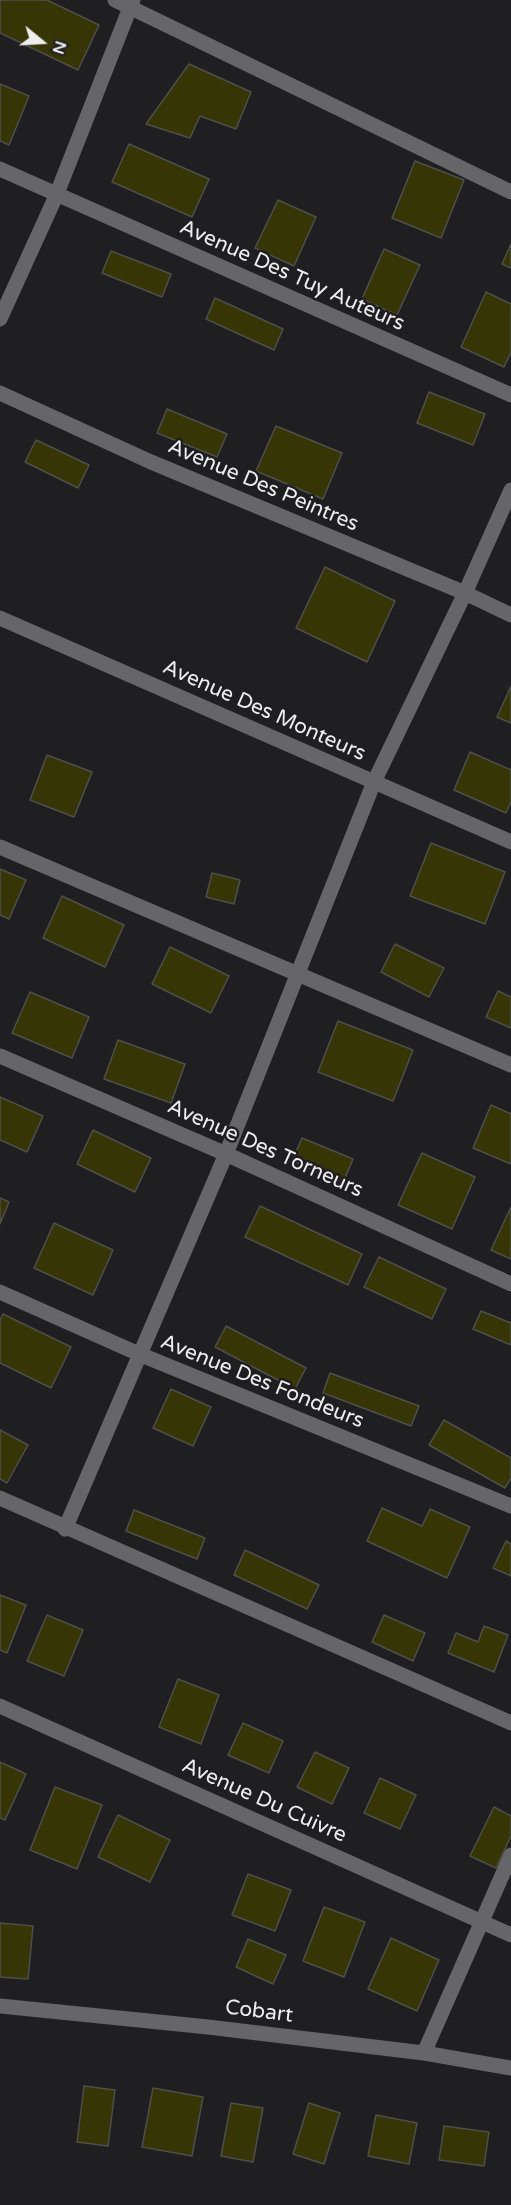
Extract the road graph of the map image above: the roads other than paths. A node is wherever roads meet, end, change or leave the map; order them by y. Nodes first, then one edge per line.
1 (115, 0) edge
2 (131, 4) edge
3 (0, 169) edge
4 (511, 192) edge
5 (56, 196) junction
6 (0, 318) edge
7 (0, 393) edge
8 (511, 395) edge
9 (511, 490) edge
10 (465, 593) junction
11 (511, 615) edge
12 (0, 618) edge
13 (374, 782) junction
14 (511, 842) edge
15 (0, 847) edge
16 (299, 974) junction
17 (0, 1056) edge
18 (511, 1065) edge
19 (226, 1154) junction
20 (511, 1284) edge
21 (0, 1292) edge
22 (139, 1354) junction
23 (0, 1498) edge
24 (511, 1506) edge
25 (65, 1529) junction
26 (0, 1706) edge
27 (511, 1723) edge
28 (511, 1855) edge
29 (481, 1922) junction
30 (511, 1935) edge
31 (0, 2006) edge
32 (424, 2053) junction
33 (511, 2068) edge

1 - 2 street
2 - 4 street
2 - 5 street
3 - 5 street, Avenue Des Tuy Auteurs
5 - 6 street
5 - 8 street, Avenue Des Tuy Auteurs
7 - 10 street, Avenue Des Peintres
9 - 10 street
10 - 11 street, Avenue Des Peintres
10 - 13 street
12 - 13 street, Avenue Des Monteurs
13 - 14 street, Avenue Des Monteurs
13 - 16 street
15 - 16 street
16 - 18 street
16 - 19 street
17 - 19 street, Avenue Des Torneurs
19 - 20 street, Avenue Des Torneurs
19 - 22 street
21 - 22 street, Avenue Des Fondeurs
22 - 24 street, Avenue Des Fondeurs
22 - 25 street
23 - 25 street
25 - 27 street
26 - 29 street, Avenue Du Cuivre
28 - 29 street
29 - 30 street, Avenue Du Cuivre
29 - 32 street
31 - 32 street, Cobart
32 - 33 street, Cobart

